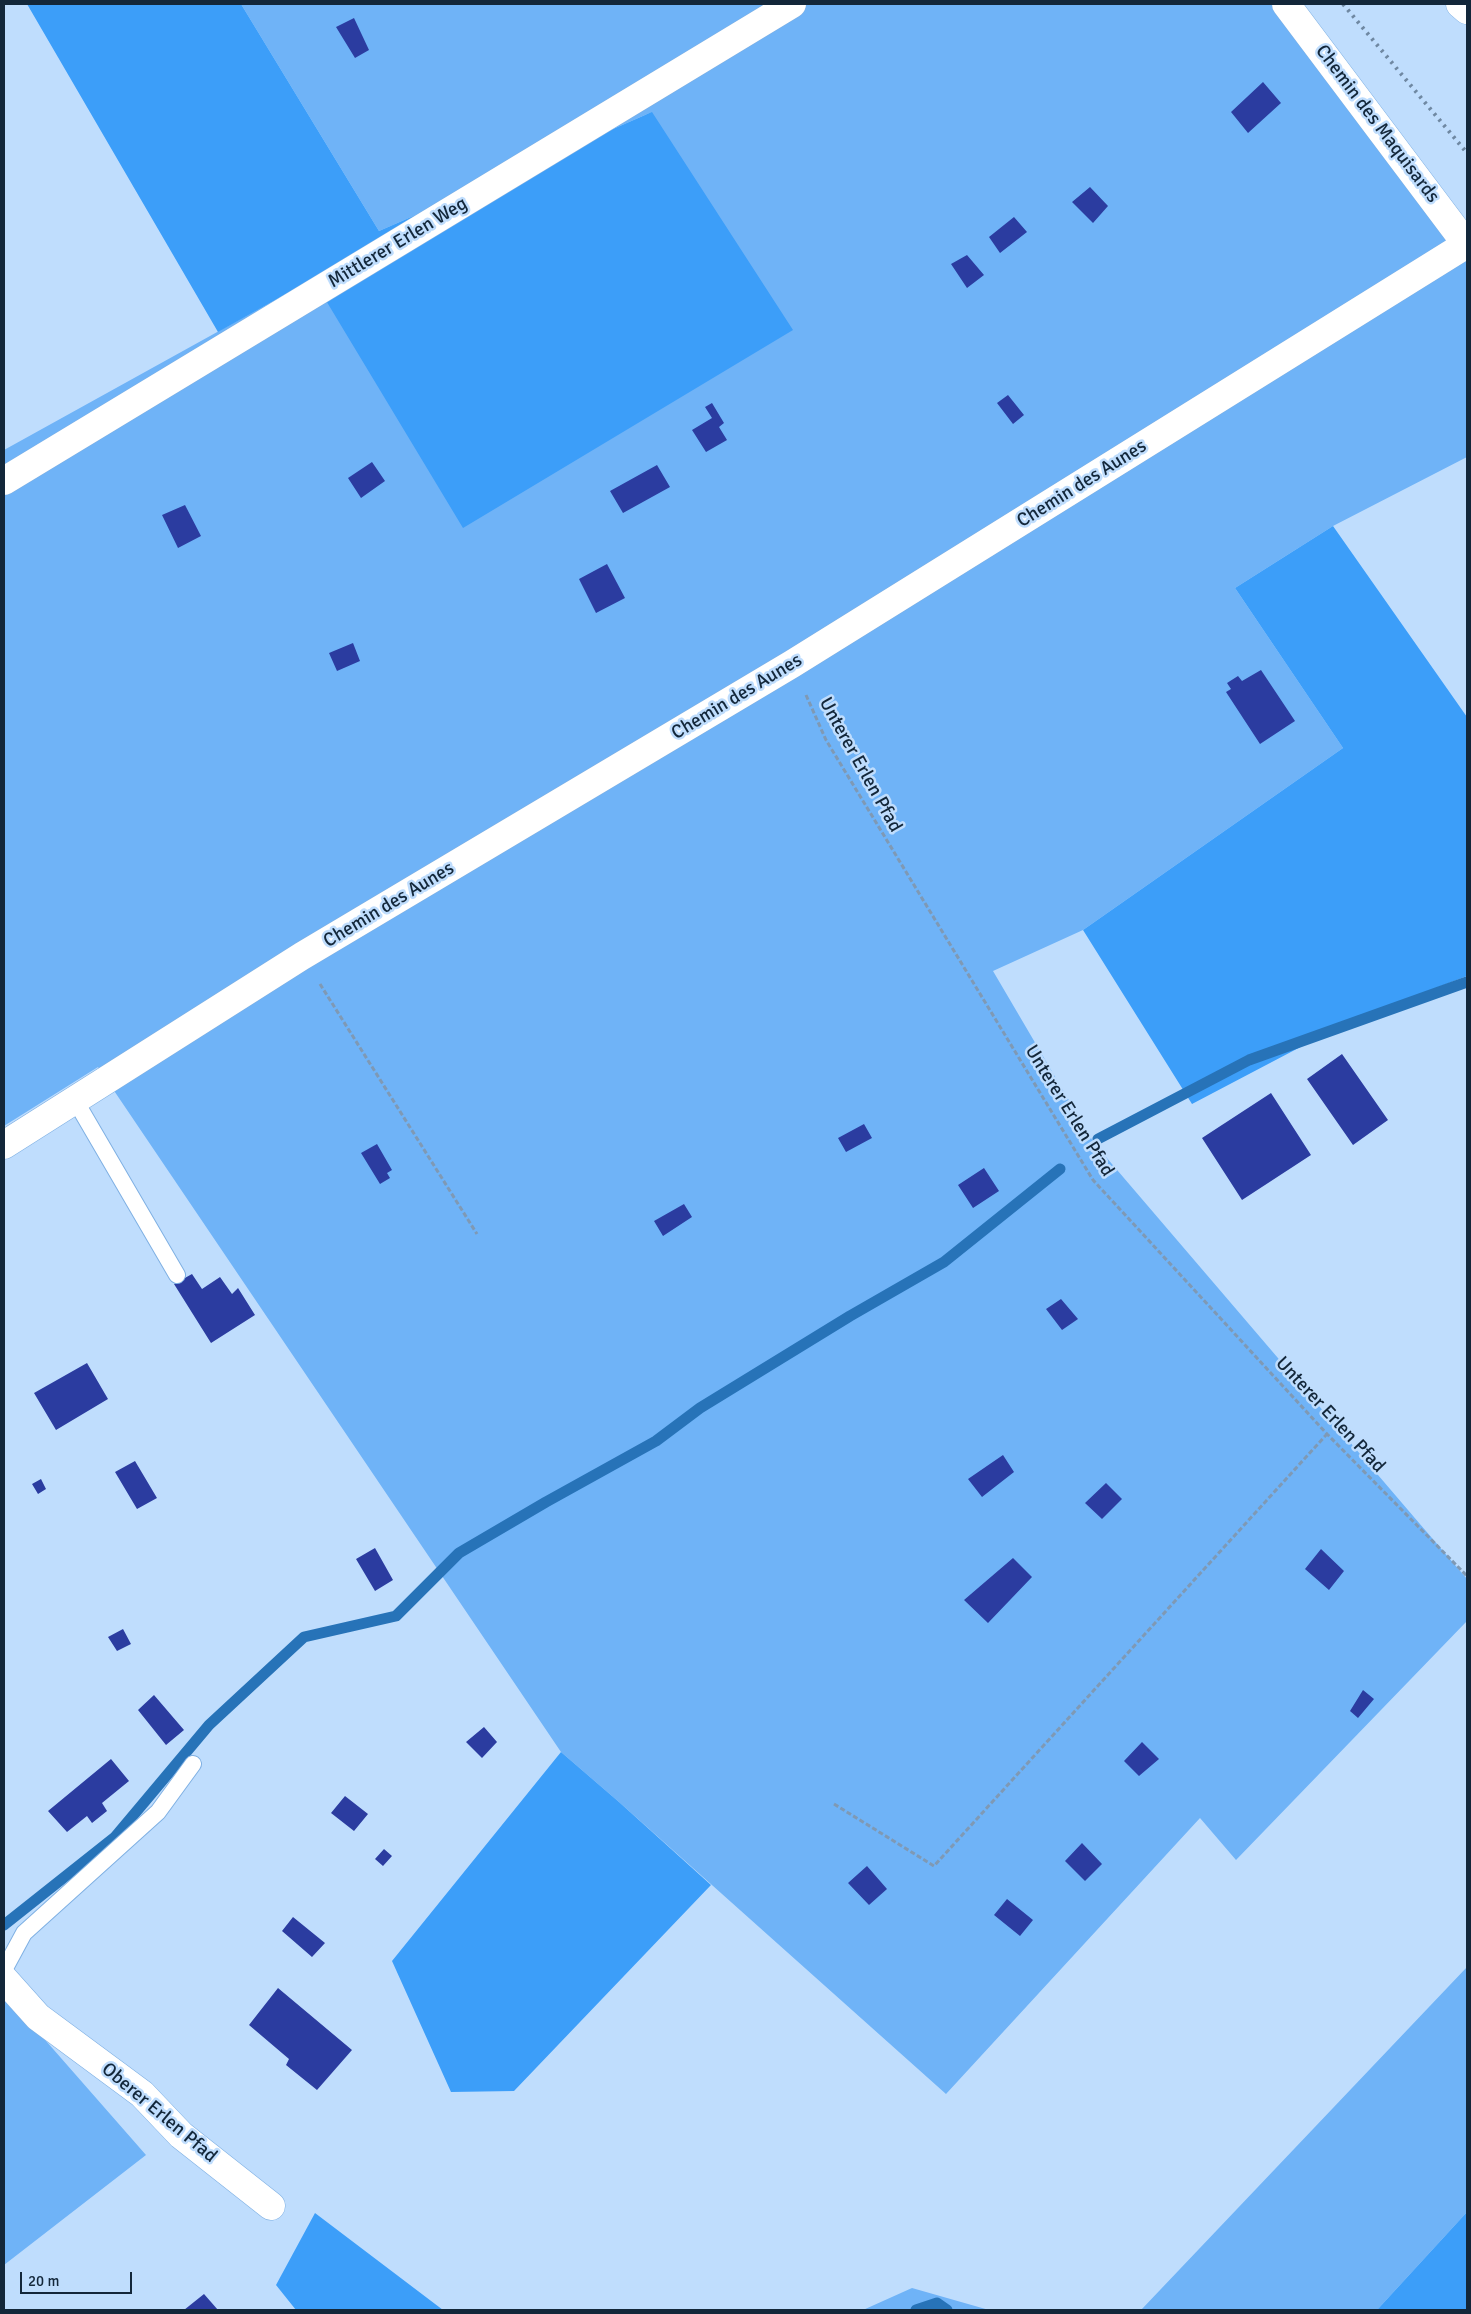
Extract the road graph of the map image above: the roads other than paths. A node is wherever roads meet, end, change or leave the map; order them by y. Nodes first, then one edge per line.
1 (792, 4) edge
2 (1286, 4) edge
3 (1460, 4) edge
4 (1467, 10) edge
5 (1467, 245) edge
6 (4, 482) edge
7 (75, 1100) junction
8 (4, 1145) edge
9 (176, 1275) dead end
10 (193, 1764) dead end
11 (4, 1970) edge
12 (4, 1979) edge
13 (271, 2206) dead end

1 - 6 street, Mittlerer Erlen Weg
2 - 5 street, Chemin des Maquisards
3 - 4 street
5 - 7 street, Chemin des Aunes
7 - 8 street, Chemin des Aunes
7 - 9 lane
10 - 11 lane
12 - 13 street, Oberer Erlen Pfad

